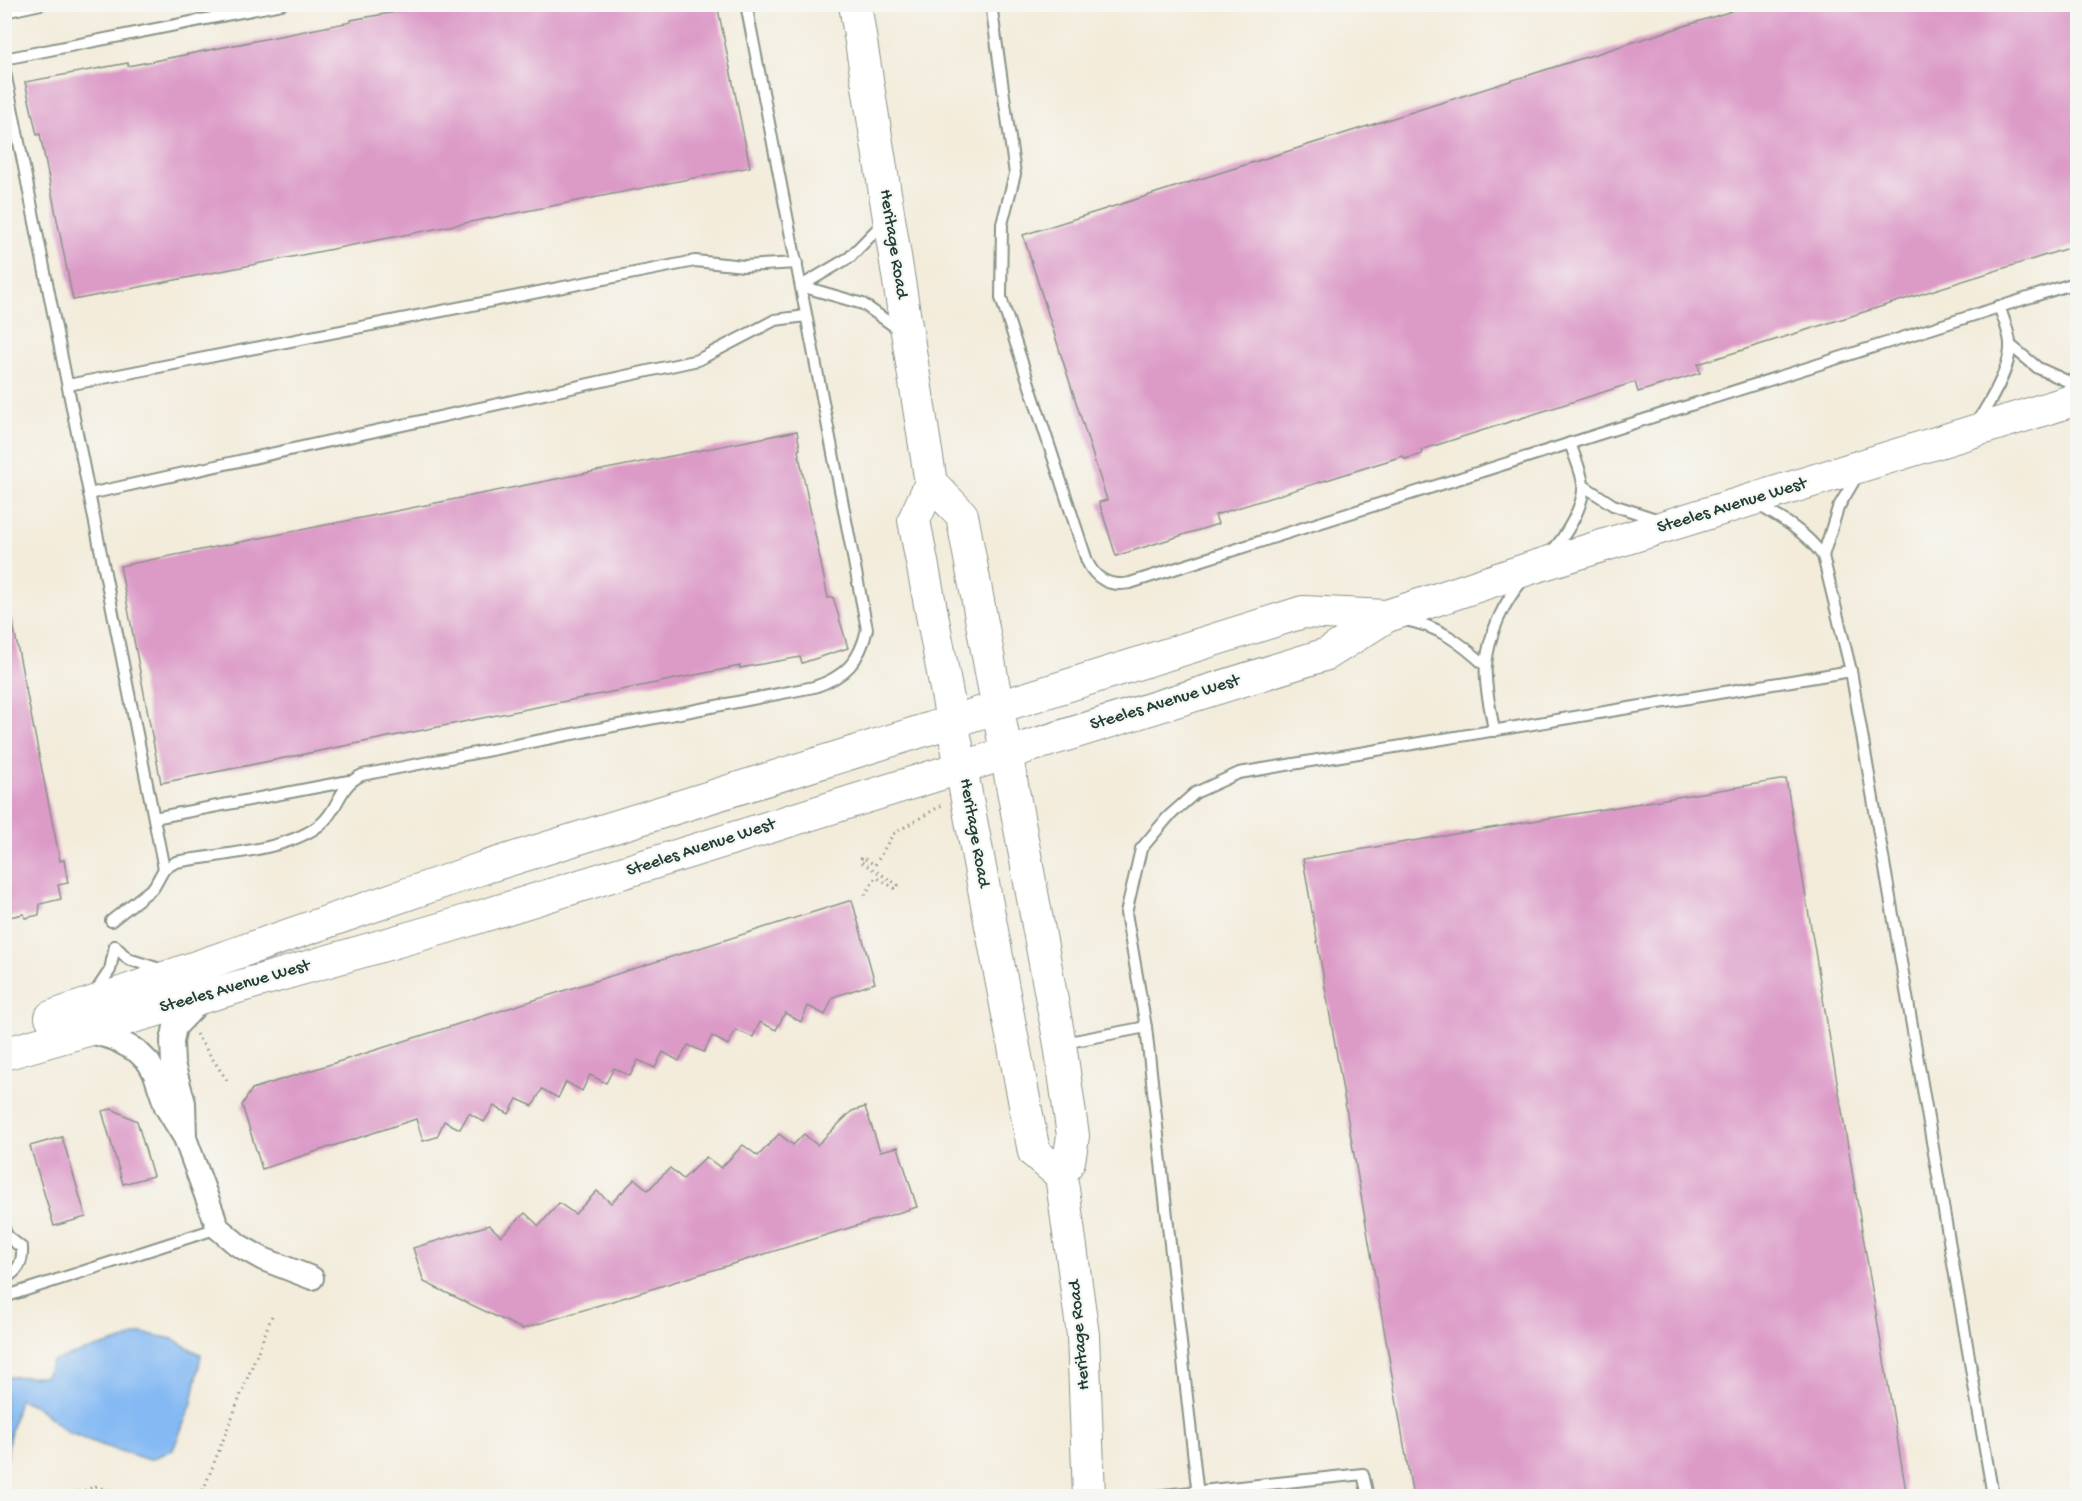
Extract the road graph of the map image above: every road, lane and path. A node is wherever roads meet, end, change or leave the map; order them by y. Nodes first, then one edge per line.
1 (41, 4) edge
2 (282, 4) edge
3 (746, 4) edge
4 (855, 4) edge
5 (992, 4) edge
6 (4, 12) edge
7 (4, 59) edge
8 (4, 67) edge
9 (889, 217) junction
10 (797, 263) junction
11 (2078, 282) edge
12 (801, 286) junction
13 (1999, 306) junction
14 (806, 316) junction
15 (908, 336) junction
16 (2010, 345) junction
17 (68, 385) junction
18 (2078, 386) edge
19 (2078, 399) edge
20 (1970, 432) junction
21 (1570, 443) junction
22 (1863, 466) junction
23 (931, 483) junction
24 (1584, 486) junction
25 (89, 494) junction
26 (1749, 501) junction
27 (1677, 523) junction
28 (1823, 556) junction
29 (1537, 566) junction
30 (1387, 616) junction
31 (1486, 666) junction
32 (1851, 671) junction
33 (998, 708) junction
34 (953, 722) junction
35 (1494, 731) junction
36 (1007, 752) junction
37 (962, 766) junction
38 (349, 781) junction
39 (942, 805) dead end
40 (154, 818) junction
41 (164, 869) junction
42 (865, 895) dead end
43 (111, 921) dead end
44 (180, 973) junction
45 (207, 994) junction
46 (84, 1018) junction
47 (1146, 1027) junction
48 (194, 1031) dead end
49 (4, 1032) edge
50 (1060, 1044) junction
51 (4, 1054) edge
52 (228, 1082) dead end
53 (185, 1138) junction
54 (1061, 1175) junction
55 (4, 1228) edge
56 (218, 1228) junction
57 (4, 1278) edge
58 (312, 1278) dead end
59 (4, 1297) edge
60 (273, 1313) dead end
61 (1266, 1485) junction
62 (1198, 1494) edge
63 (67, 1497) edge
64 (123, 1497) edge
65 (201, 1497) edge
66 (1089, 1497) edge
67 (1154, 1497) edge
68 (1269, 1497) edge
69 (1368, 1497) edge
70 (1993, 1497) edge

1 - 6 lane
2 - 7 lane
3 - 10 lane
4 - 9 main road, Heritage Road
5 - 21 lane
8 - 17 lane
9 - 12 lane
9 - 15 main road, Heritage Road
10 - 12 lane
10 - 17 lane
11 - 13 lane
12 - 14 lane
12 - 15 lane
13 - 16 lane
13 - 21 lane
14 - 25 lane
14 - 38 lane
15 - 23 main road, Heritage Road
16 - 18 lane
16 - 20 lane
17 - 25 lane
19 - 20 main road, Steeles Avenue West
20 - 22 main road, Steeles Avenue West
21 - 24 lane
22 - 26 main road, Steeles Avenue West
22 - 28 lane
23 - 33 main road, Heritage Road
23 - 34 main road, Heritage Road
24 - 27 lane
24 - 29 lane
25 - 40 lane
26 - 27 main road, Steeles Avenue West
26 - 28 lane
27 - 29 main road, Steeles Avenue West
28 - 32 lane
29 - 30 main road, Steeles Avenue West
29 - 31 lane
30 - 31 lane
30 - 33 main road, Steeles Avenue West
30 - 36 main road, Steeles Avenue West
31 - 35 lane
32 - 35 lane
32 - 70 lane
33 - 34 main road, Steeles Avenue West
33 - 36 main road, Heritage Road
34 - 37 main road, Heritage Road
34 - 44 main road, Steeles Avenue West
35 - 47 lane
36 - 37 main road, Steeles Avenue West
36 - 50 main road, Heritage Road
37 - 45 main road, Steeles Avenue West
37 - 54 main road, Heritage Road
38 - 40 lane
38 - 41 lane
39 - 42 path
40 - 41 lane
41 - 43 lane
44 - 46 main road, Steeles Avenue West
44 - 46 lane
45 - 46 main road, Steeles Avenue West
45 - 53 street
46 - 49 main road, Steeles Avenue West
46 - 51 main road, Steeles Avenue West
46 - 53 street
47 - 50 lane
47 - 62 lane
48 - 52 path
50 - 54 main road, Heritage Road
53 - 56 street
54 - 66 main road, Heritage Road
55 - 57 lane
56 - 58 street
56 - 59 lane
60 - 65 path
61 - 62 lane
61 - 68 lane
61 - 69 lane
62 - 67 lane
63 - 64 path

